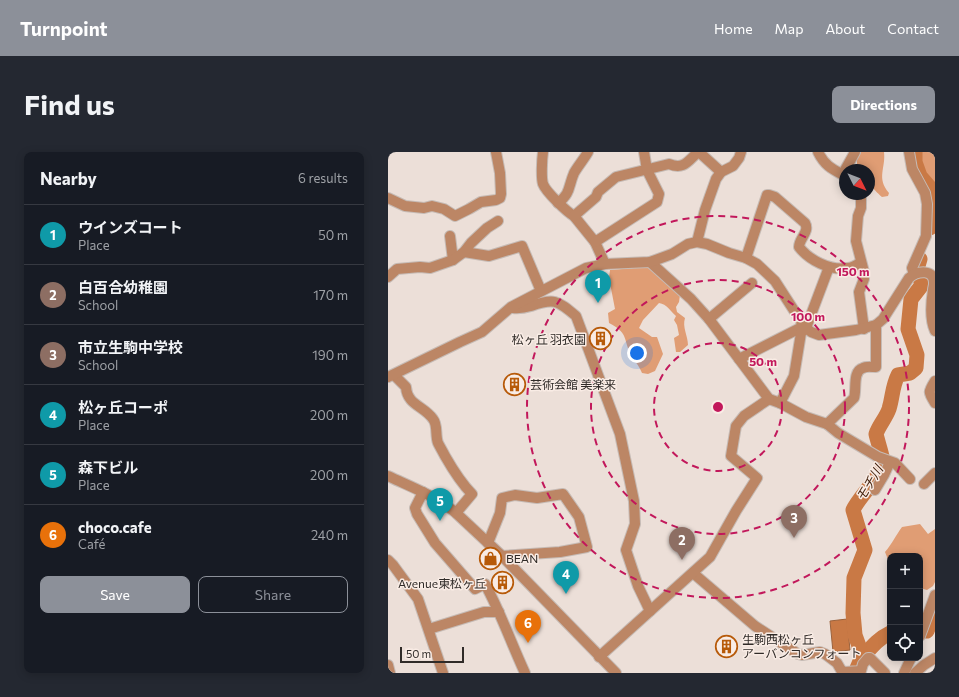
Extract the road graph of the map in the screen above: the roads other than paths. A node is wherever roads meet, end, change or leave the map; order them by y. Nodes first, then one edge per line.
1 (496, 152) edge
2 (544, 152) edge
3 (588, 152) edge
4 (644, 152) edge
5 (699, 152) edge
6 (741, 152) edge
7 (818, 152) edge
8 (855, 152) edge
9 (909, 152) edge
10 (849, 164) edge
11 (647, 170) junction
12 (839, 171) edge
13 (721, 172) junction
14 (388, 198) edge
15 (861, 200) edge
16 (558, 203) junction
17 (574, 216) junction
18 (498, 221) dead end
19 (450, 236) dead end
20 (595, 242) junction
21 (697, 242) junction
22 (464, 252) junction
23 (746, 258) junction
24 (453, 260) junction
25 (650, 262) junction
26 (862, 262) junction
27 (605, 264) junction
28 (829, 267) junction
29 (914, 274) junction
30 (388, 277) edge
31 (752, 283) dead end
32 (541, 291) junction
33 (511, 308) junction
34 (709, 319) junction
35 (876, 325) junction
36 (805, 327) junction
37 (864, 329) junction
38 (935, 331) edge
39 (739, 359) junction
40 (391, 376) edge
41 (935, 381) edge
42 (769, 399) junction
43 (780, 403) junction
44 (935, 403) edge
45 (827, 424) junction
46 (889, 461) junction
47 (935, 473) edge
48 (388, 476) edge
49 (910, 479) dead end
50 (924, 484) dead end
51 (875, 490) dead end
52 (423, 492) junction
53 (456, 513) junction
54 (488, 543) junction
55 (502, 556) junction
56 (388, 560) edge
57 (693, 573) junction
58 (935, 595) edge
59 (650, 611) junction
60 (499, 612) junction
61 (923, 628) edge
62 (429, 629) junction
63 (599, 657) junction
64 (935, 658) edge
65 (910, 661) edge
66 (388, 665) edge
67 (858, 672) edge
68 (390, 673) edge
69 (443, 673) edge
70 (526, 673) edge
71 (616, 673) edge
72 (885, 673) edge
73 (904, 673) edge
74 (915, 673) edge

1 - 14 street
2 - 16 street
3 - 16 street
4 - 11 street
5 - 11 street
5 - 13 street
6 - 13 street
7 - 12 street
8 - 10 street
9 - 29 street
11 - 17 street
11 - 20 street
13 - 21 street
15 - 26 street
16 - 17 street
17 - 20 street
18 - 22 street
19 - 24 street
20 - 27 street
21 - 23 street
21 - 25 street
22 - 24 street
22 - 32 street
23 - 28 street
23 - 36 street
24 - 30 street
25 - 27 street
25 - 34 street
26 - 28 street
26 - 37 street
27 - 32 street
28 - 36 street
29 - 35 street
29 - 38 street
31 - 34 street
32 - 33 street
33 - 40 street
33 - 59 street
34 - 39 street
35 - 37 street
35 - 45 street
36 - 37 street
36 - 39 street
36 - 43 street
39 - 42 street
40 - 53 street
41 - 44 street
42 - 43 street
42 - 57 street
43 - 45 street
45 - 46 street
46 - 49 street
46 - 51 street
47 - 50 street
48 - 52 street
52 - 53 street
52 - 60 street
53 - 54 street
54 - 55 street
54 - 55 street
55 - 63 street
56 - 62 street
57 - 59 street
57 - 67 street
58 - 61 street
59 - 63 street
60 - 62 street
60 - 70 street
62 - 69 street
63 - 71 street
64 - 74 street
65 - 73 street
66 - 68 street
67 - 72 street

